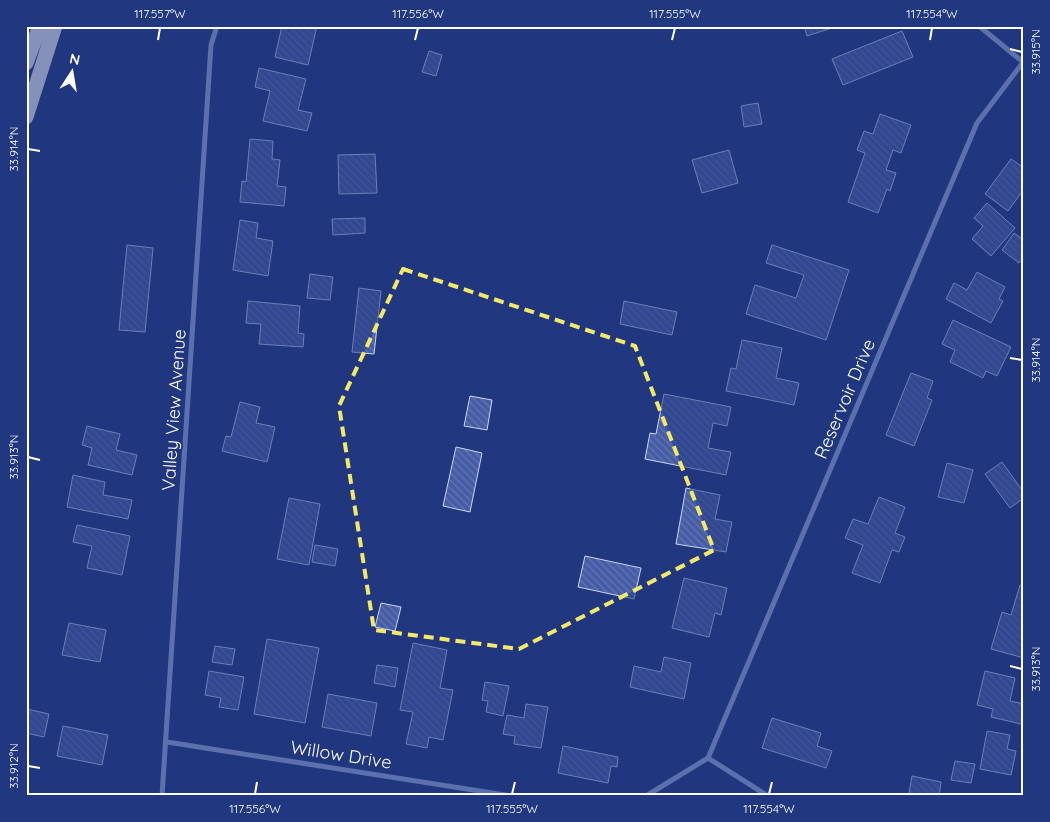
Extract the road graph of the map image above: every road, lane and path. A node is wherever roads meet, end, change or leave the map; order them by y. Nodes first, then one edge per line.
1 (40, 26) edge
2 (55, 26) edge
3 (217, 26) edge
4 (979, 26) edge
5 (1023, 61) edge
6 (26, 63) edge
7 (26, 116) edge
8 (166, 742) junction
9 (708, 758) junction
10 (162, 796) edge
11 (512, 796) edge
12 (646, 796) edge
13 (768, 796) edge

1 - 6 highway
2 - 7 highway
3 - 8 street, Valley View Avenue
4 - 5 street
5 - 9 street, Reservoir Drive
8 - 10 street, Valley View Avenue
8 - 11 street, Willow Drive
9 - 12 street
9 - 13 street

